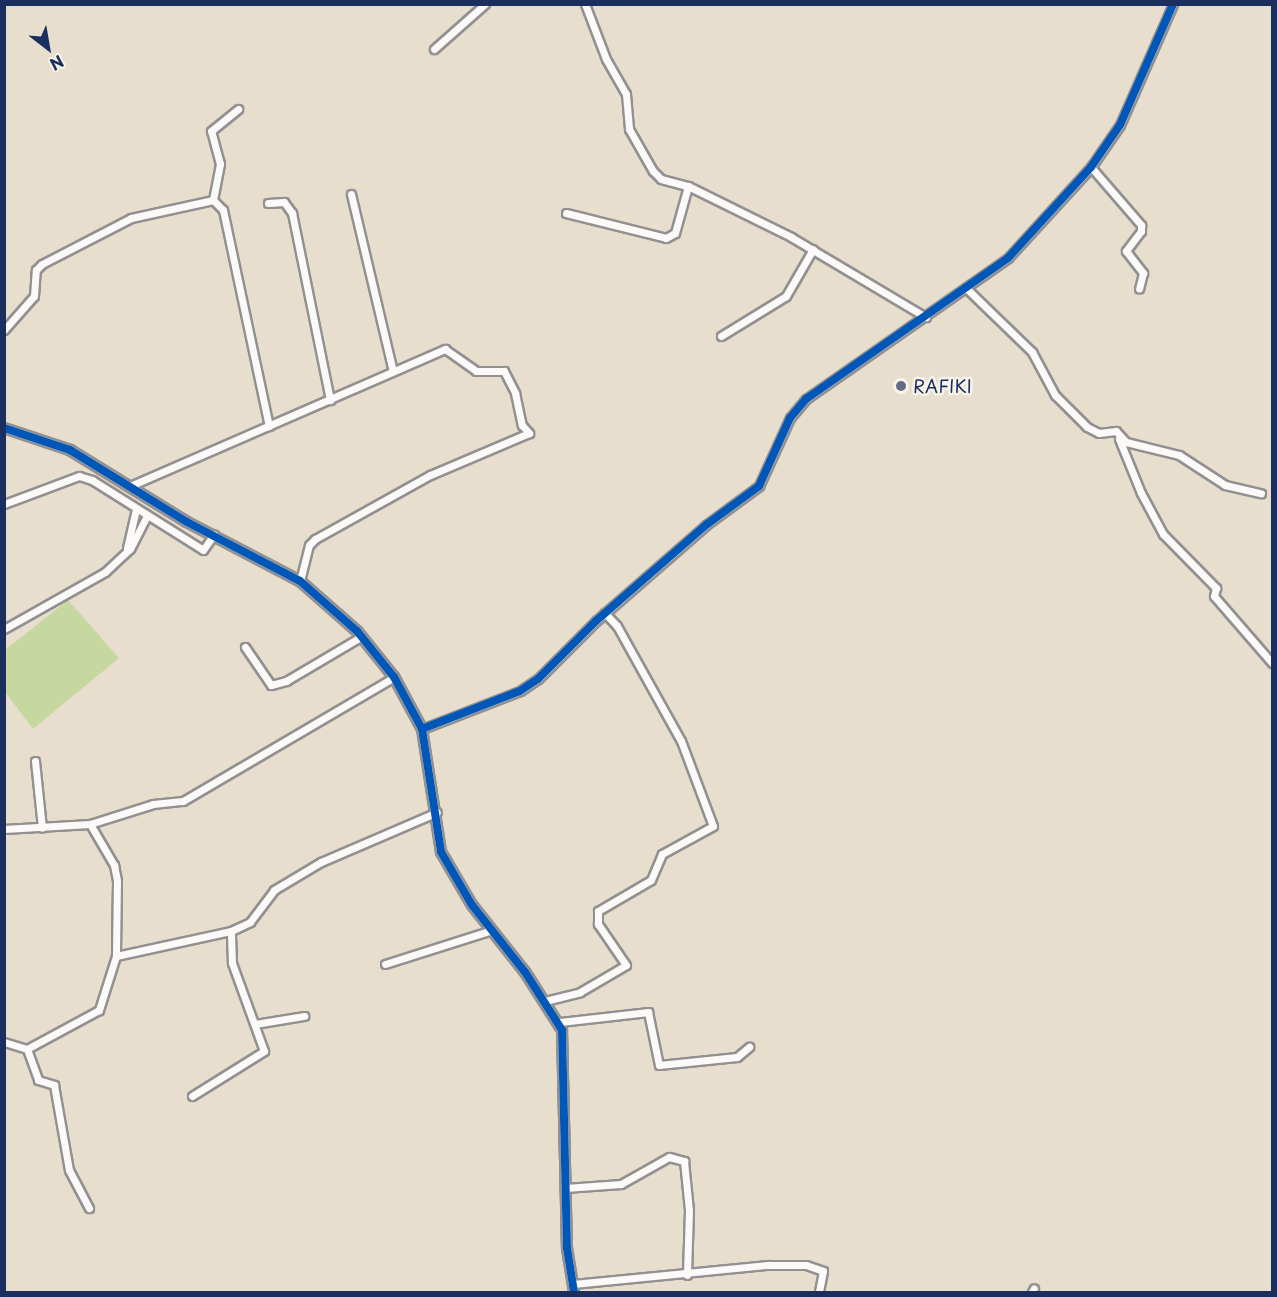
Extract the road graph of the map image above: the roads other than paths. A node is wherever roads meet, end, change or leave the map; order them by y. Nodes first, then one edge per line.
1 (485, 4) edge
2 (585, 4) edge
3 (1173, 4) edge
4 (434, 50) dead end
5 (238, 109) dead end
6 (1091, 167) junction
7 (688, 186) junction
8 (351, 194) dead end
9 (213, 200) junction
10 (268, 203) dead end
11 (566, 213) dead end
12 (813, 249) junction
13 (967, 289) junction
14 (1139, 289) dead end
15 (926, 317) junction
16 (4, 330) edge
17 (721, 336) dead end
18 (393, 371) junction
19 (330, 400) junction
20 (269, 426) junction
21 (4, 428) edge
22 (1116, 431) junction
23 (130, 486) junction
24 (1261, 493) dead end
25 (4, 504) edge
26 (136, 510) junction
27 (147, 516) junction
28 (214, 534) junction
29 (124, 556) junction
30 (300, 581) junction
31 (604, 613) junction
32 (4, 629) edge
33 (362, 636) junction
34 (245, 647) dead end
35 (1272, 663) edge
36 (394, 677) junction
37 (422, 729) junction
38 (35, 761) dead end
39 (437, 812) junction
40 (90, 824) junction
41 (42, 828) junction
42 (4, 829) edge
43 (492, 930) junction
44 (231, 931) junction
45 (116, 956) junction
46 (385, 964) dead end
47 (545, 1000) junction
48 (304, 1016) dead end
49 (560, 1022) junction
50 (255, 1024) junction
51 (4, 1042) edge
52 (749, 1047) dead end
53 (27, 1049) junction
54 (192, 1096) dead end
55 (565, 1188) junction
56 (89, 1208) dead end
57 (687, 1275) junction
58 (573, 1288) edge
59 (819, 1293) edge

1 - 4 street
2 - 7 street
3 - 6 street
5 - 9 street
6 - 13 street
6 - 14 street
7 - 11 street
7 - 12 street
8 - 18 street
9 - 16 street
9 - 20 street
10 - 19 street
12 - 15 street
12 - 17 street
13 - 15 street
13 - 22 street
15 - 31 street
18 - 19 street
18 - 30 street
19 - 20 street
20 - 23 street
21 - 23 street
22 - 24 street
22 - 35 street
23 - 28 street
25 - 26 street
26 - 27 street
26 - 29 street
27 - 28 street
27 - 29 street
28 - 30 street
29 - 32 street
30 - 33 street
31 - 37 street
31 - 47 street
33 - 34 street
33 - 36 street
36 - 37 street
36 - 40 street
37 - 39 street
38 - 41 street
39 - 43 street
39 - 44 street
40 - 41 street
40 - 45 street
41 - 42 street
43 - 46 street
43 - 47 street
44 - 45 street
44 - 50 street
45 - 53 street
47 - 49 street
48 - 50 street
49 - 52 street
49 - 55 street
50 - 54 street
51 - 53 street
53 - 56 street
55 - 57 street
55 - 58 street
57 - 58 street
57 - 59 street

